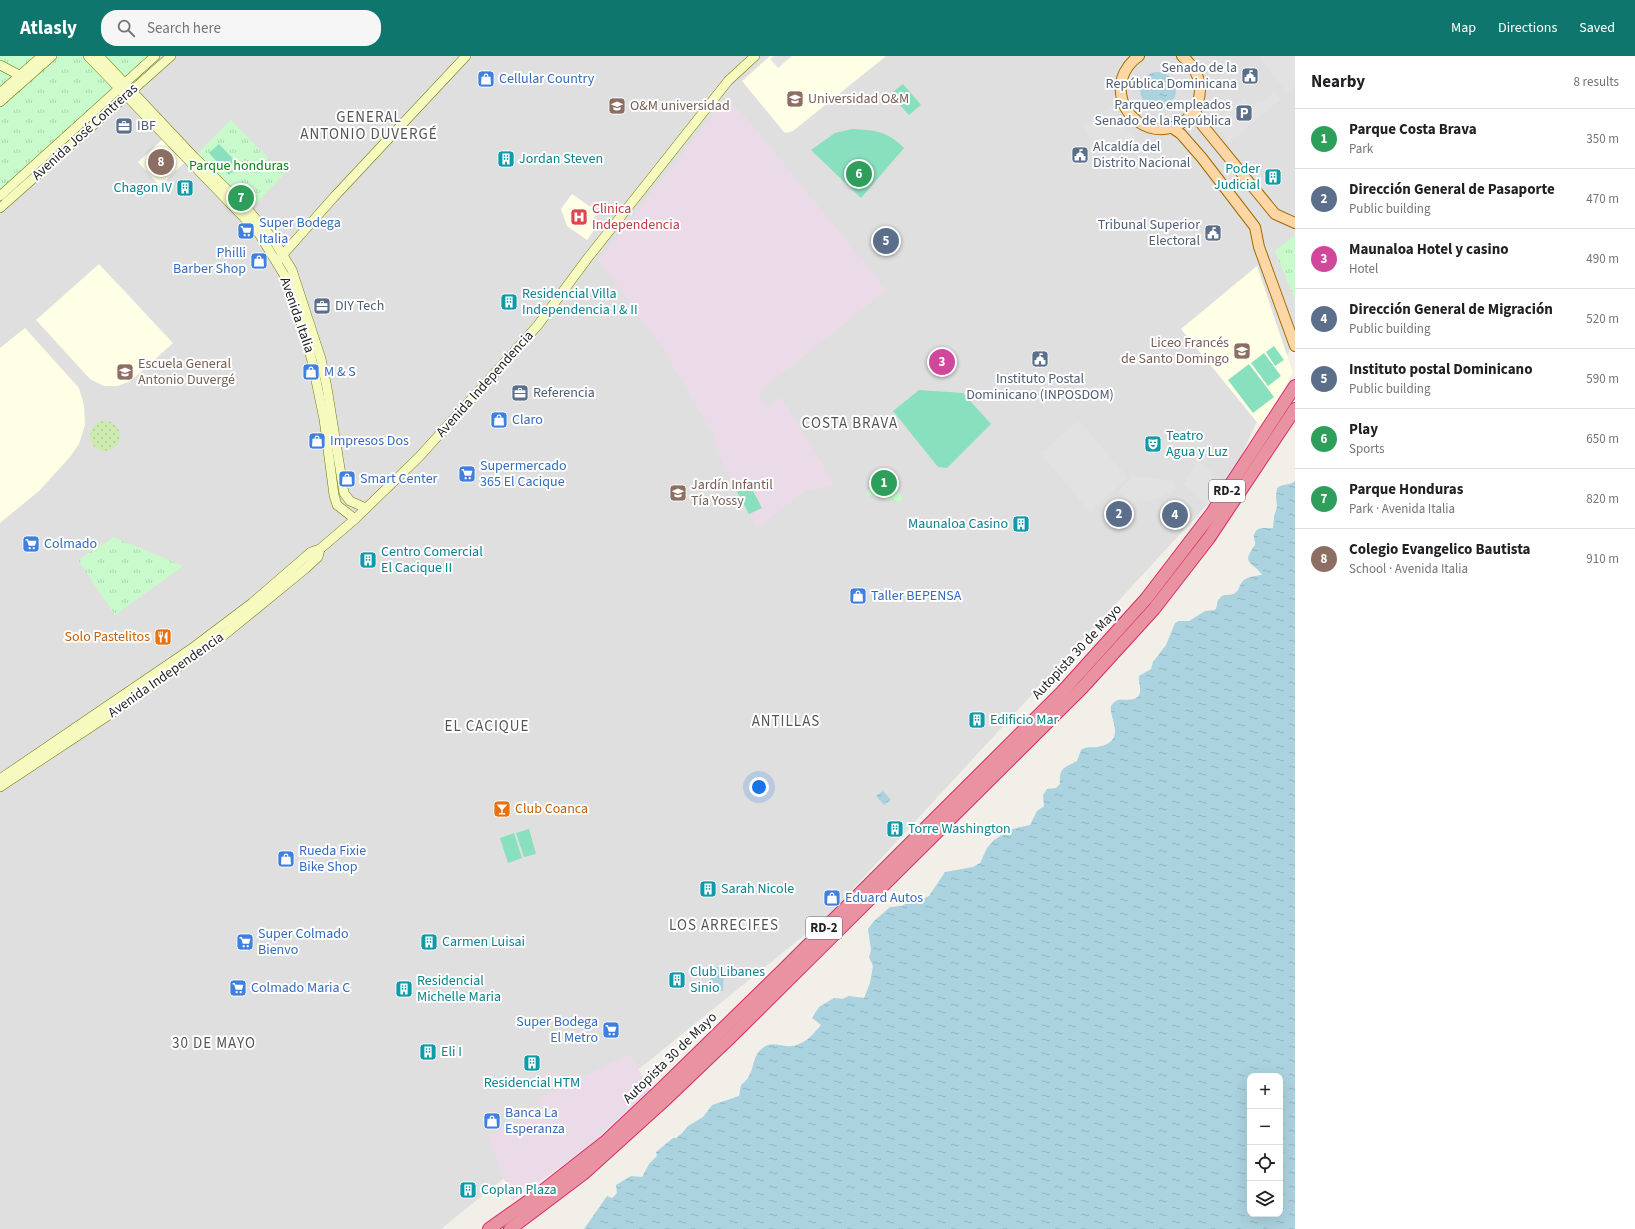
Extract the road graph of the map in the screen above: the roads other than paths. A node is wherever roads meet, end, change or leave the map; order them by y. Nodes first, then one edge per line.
1 (42, 56) edge
2 (52, 56) edge
3 (88, 56) edge
4 (99, 56) edge
5 (155, 56) edge
6 (170, 56) edge
7 (466, 56) edge
8 (755, 56) edge
9 (1123, 56) edge
10 (1139, 56) edge
11 (1182, 56) edge
12 (0, 65) edge
13 (1126, 70) junction
14 (23, 77) junction
15 (122, 86) junction
16 (0, 93) edge
17 (129, 93) junction
18 (0, 102) edge
19 (1195, 110) junction
20 (1171, 127) junction
21 (0, 196) edge
22 (0, 208) edge
23 (1295, 223) edge
24 (278, 258) junction
25 (1295, 346) edge
26 (1295, 386) edge
27 (1295, 409) edge
28 (366, 508) junction
29 (355, 519) junction
30 (320, 549) junction
31 (0, 778) edge
32 (0, 787) edge
33 (489, 1229) edge
34 (510, 1229) edge

1 - 14 main road
2 - 14 main road
3 - 15 main road, Avenida Italia
4 - 15 main road, Avenida Italia
5 - 15 main road, Avenida José Contreras
6 - 17 main road, Avenida José Contreras
7 - 24 main road
8 - 28 main road, Avenida Independencia
9 - 13 main road
10 - 13 main road
11 - 19 main road
12 - 14 main road
13 - 20 main road
14 - 16 main road
14 - 18 main road
15 - 17 main road, Avenida Italia
15 - 21 main road, Avenida José Contreras
17 - 22 main road, Avenida José Contreras
17 - 24 main road, Avenida Italia
19 - 20 main road
19 - 23 main road
20 - 25 main road
24 - 28 main road, Avenida Italia
24 - 29 main road, Avenida Italia
26 - 33 highway, Autopista 30 de Mayo / RD-2
27 - 34 highway, Autopista 30 de Mayo / RD-2
28 - 29 main road, Avenida Independencia
29 - 30 main road, Avenida Independencia
30 - 31 main road, Avenida Independencia
30 - 32 main road, Avenida Independencia

